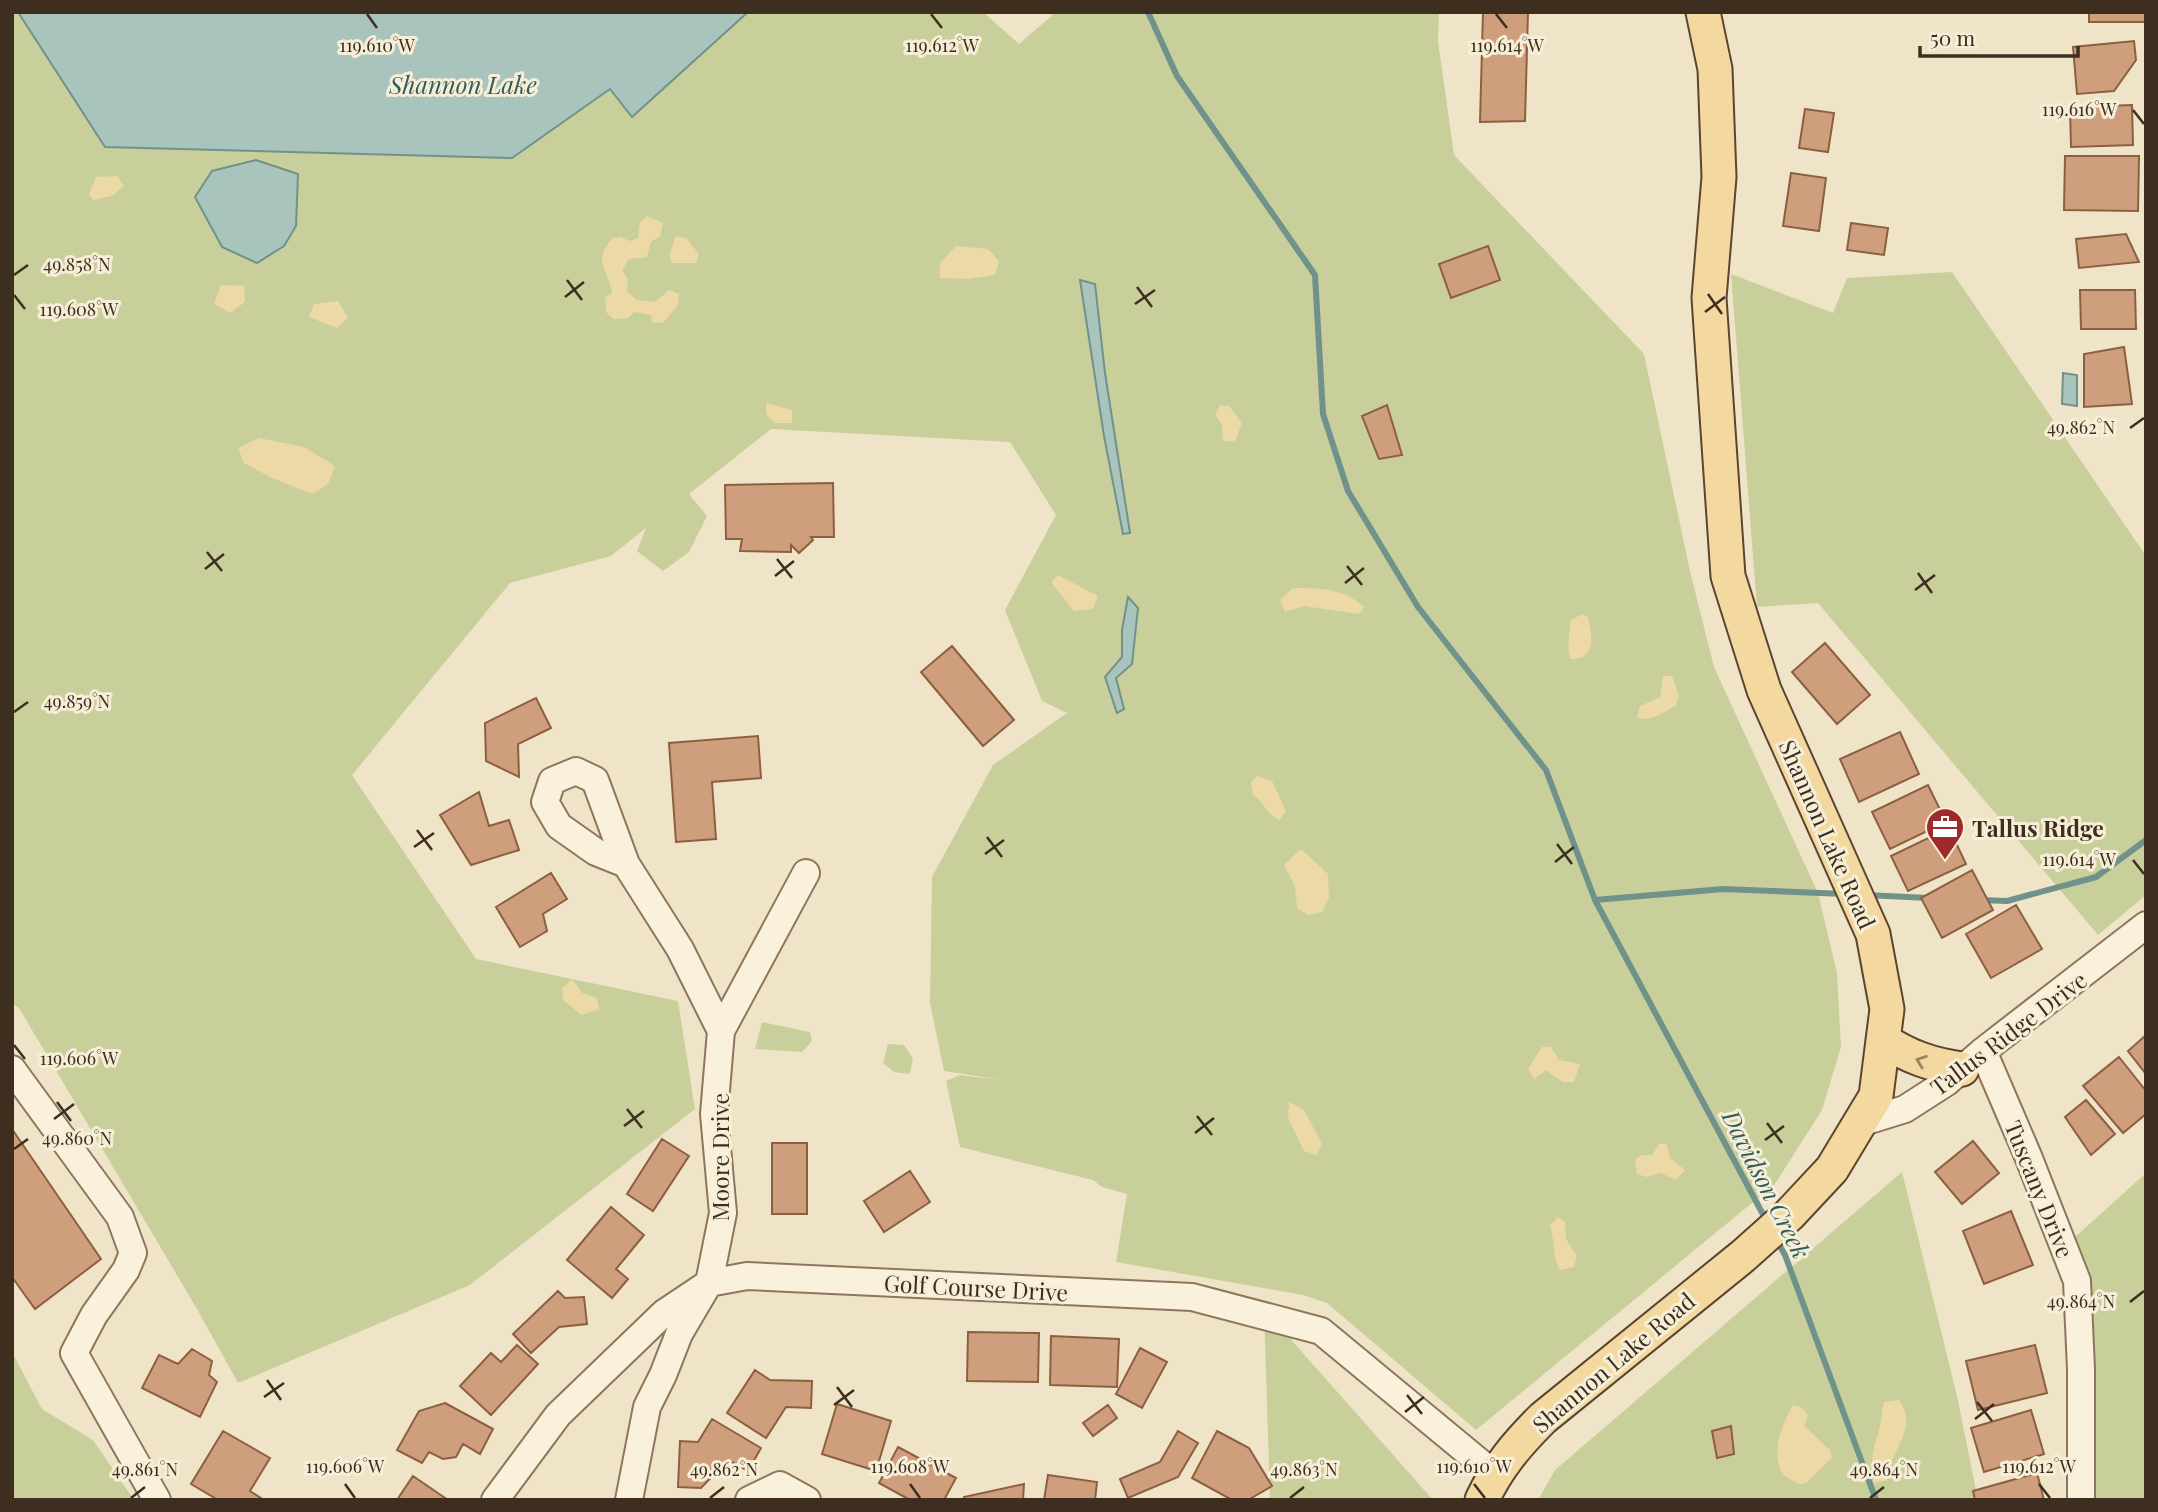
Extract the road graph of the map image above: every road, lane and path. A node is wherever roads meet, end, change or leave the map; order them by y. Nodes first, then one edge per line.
1 (1703, 12) edge
2 (626, 864) dead end
3 (806, 873) dead end
4 (2146, 925) edge
5 (721, 1031) junction
6 (1883, 1040) junction
7 (1973, 1060) junction
8 (12, 1069) edge
9 (1860, 1123) junction
10 (709, 1283) junction
11 (1488, 1487) edge
12 (157, 1500) edge
13 (495, 1500) edge
14 (629, 1500) edge
15 (749, 1500) edge
16 (807, 1500) edge
17 (2081, 1500) edge

1 - 6 main road, Shannon Lake Road
2 - 5 street
3 - 5 street
4 - 7 street, Tallus Ridge Drive
5 - 10 street, Moore Drive
7 -> 6 main road
6 - 9 main road, Shannon Lake Road
7 - 9 street, Tallus Ridge Drive
7 - 17 street, Tuscany Drive
8 - 12 street
9 - 11 main road, Shannon Lake Road
10 - 11 street, Golf Course Drive
10 - 13 street, Golf Course Drive
10 - 14 street, Moore Drive
15 - 16 street

